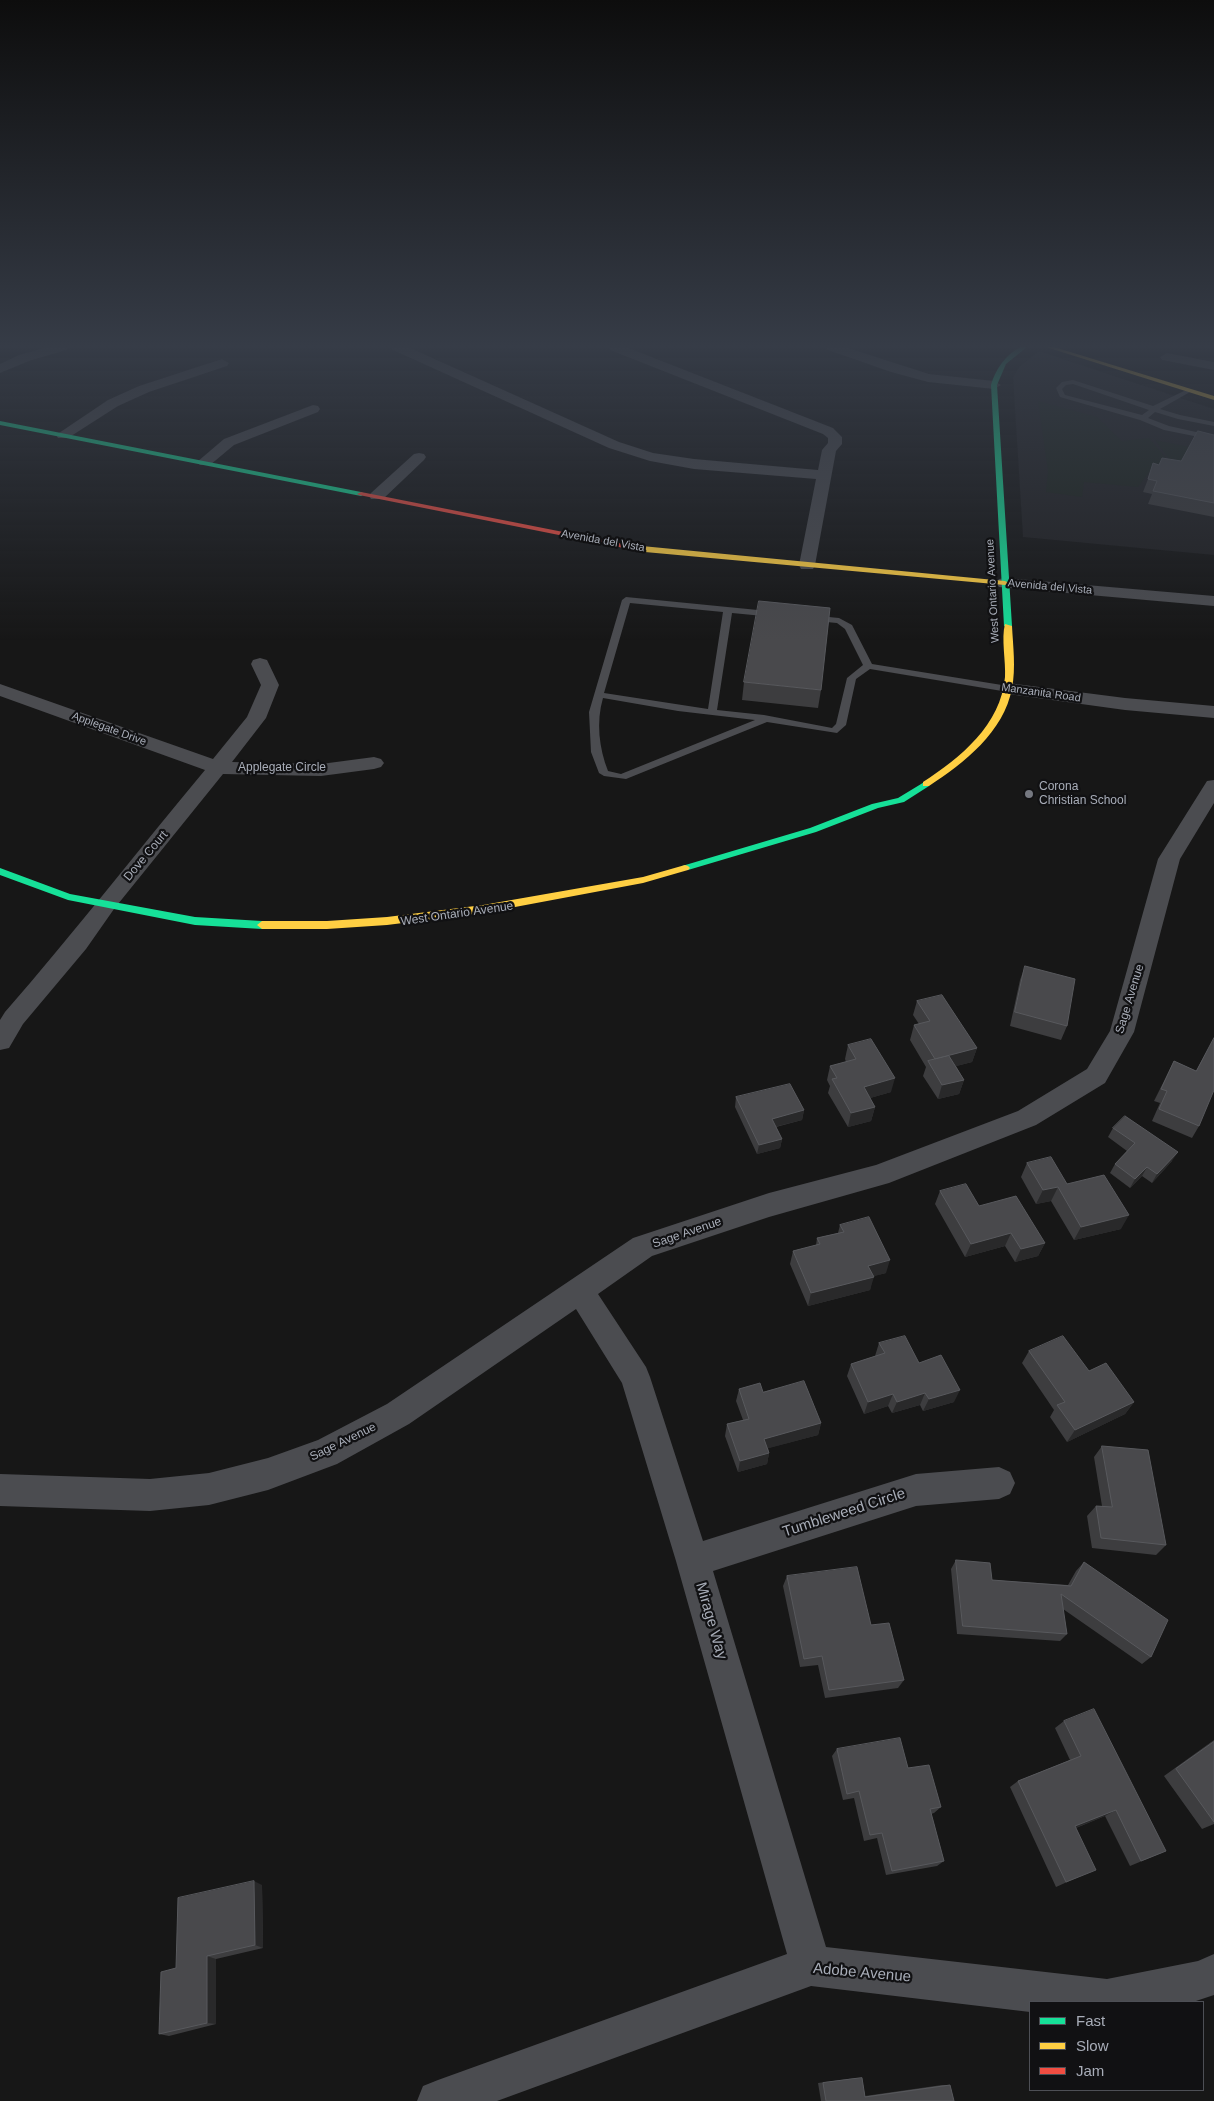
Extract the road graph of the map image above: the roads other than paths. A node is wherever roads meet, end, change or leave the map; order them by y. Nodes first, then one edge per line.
1 (116, 445) edge
2 (225, 445) edge
3 (614, 445) edge
4 (834, 445) edge
5 (997, 445) edge
6 (419, 456) dead end
7 (205, 462) junction
8 (825, 475) junction
9 (377, 496) junction
10 (808, 565) junction
11 (1005, 583) junction
12 (1214, 601) edge
13 (728, 610) junction
14 (260, 664) dead end
15 (868, 666) junction
16 (1008, 689) junction
17 (0, 690) edge
18 (599, 695) junction
19 (712, 712) junction
20 (1214, 712) edge
21 (766, 719) junction
22 (374, 763) dead end
23 (219, 768) junction
24 (1214, 786) edge
25 (901, 800) junction
26 (891, 812) dead end
27 (0, 871) edge
28 (98, 916) junction
29 (0, 1041) edge
30 (579, 1289) junction
31 (999, 1483) dead end
32 (0, 1490) edge
33 (693, 1561) junction
34 (811, 1966) junction
35 (1214, 1974) edge
36 (438, 2101) edge

1 - 7 main road, Avenida del Vista
2 - 7 street
3 - 8 street
4 - 8 street
5 - 11 main road, West Ontario Avenue
6 - 9 street
7 - 9 main road, Avenida del Vista
8 - 10 street
9 - 10 main road, Avenida del Vista
10 - 11 main road, Avenida del Vista
11 - 12 street, Avenida del Vista
11 - 16 main road, West Ontario Avenue
13 - 15 lane
13 - 18 lane
13 - 19 lane
14 - 23 street, Dove Court
15 - 16 lane, Manzanita Road
15 - 21 lane
16 - 20 street, Manzanita Road
16 - 25 main road, West Ontario Avenue
17 - 23 street, Applegate Drive
18 - 19 lane
18 - 21 lane
19 - 21 lane
22 - 23 street, Applegate Circle
23 - 28 street, Dove Court
24 - 30 street, Sage Avenue
25 - 26 main road, West Ontario Avenue
25 - 28 main road, West Ontario Avenue
27 - 28 main road, West Ontario Avenue
28 - 29 street, Dove Court
30 - 32 street, Sage Avenue
30 - 33 street, Mirage Way
31 - 33 street, Tumbleweed Circle
33 - 34 street, Mirage Way
34 - 35 street, Adobe Avenue
34 - 36 street, Adobe Avenue

